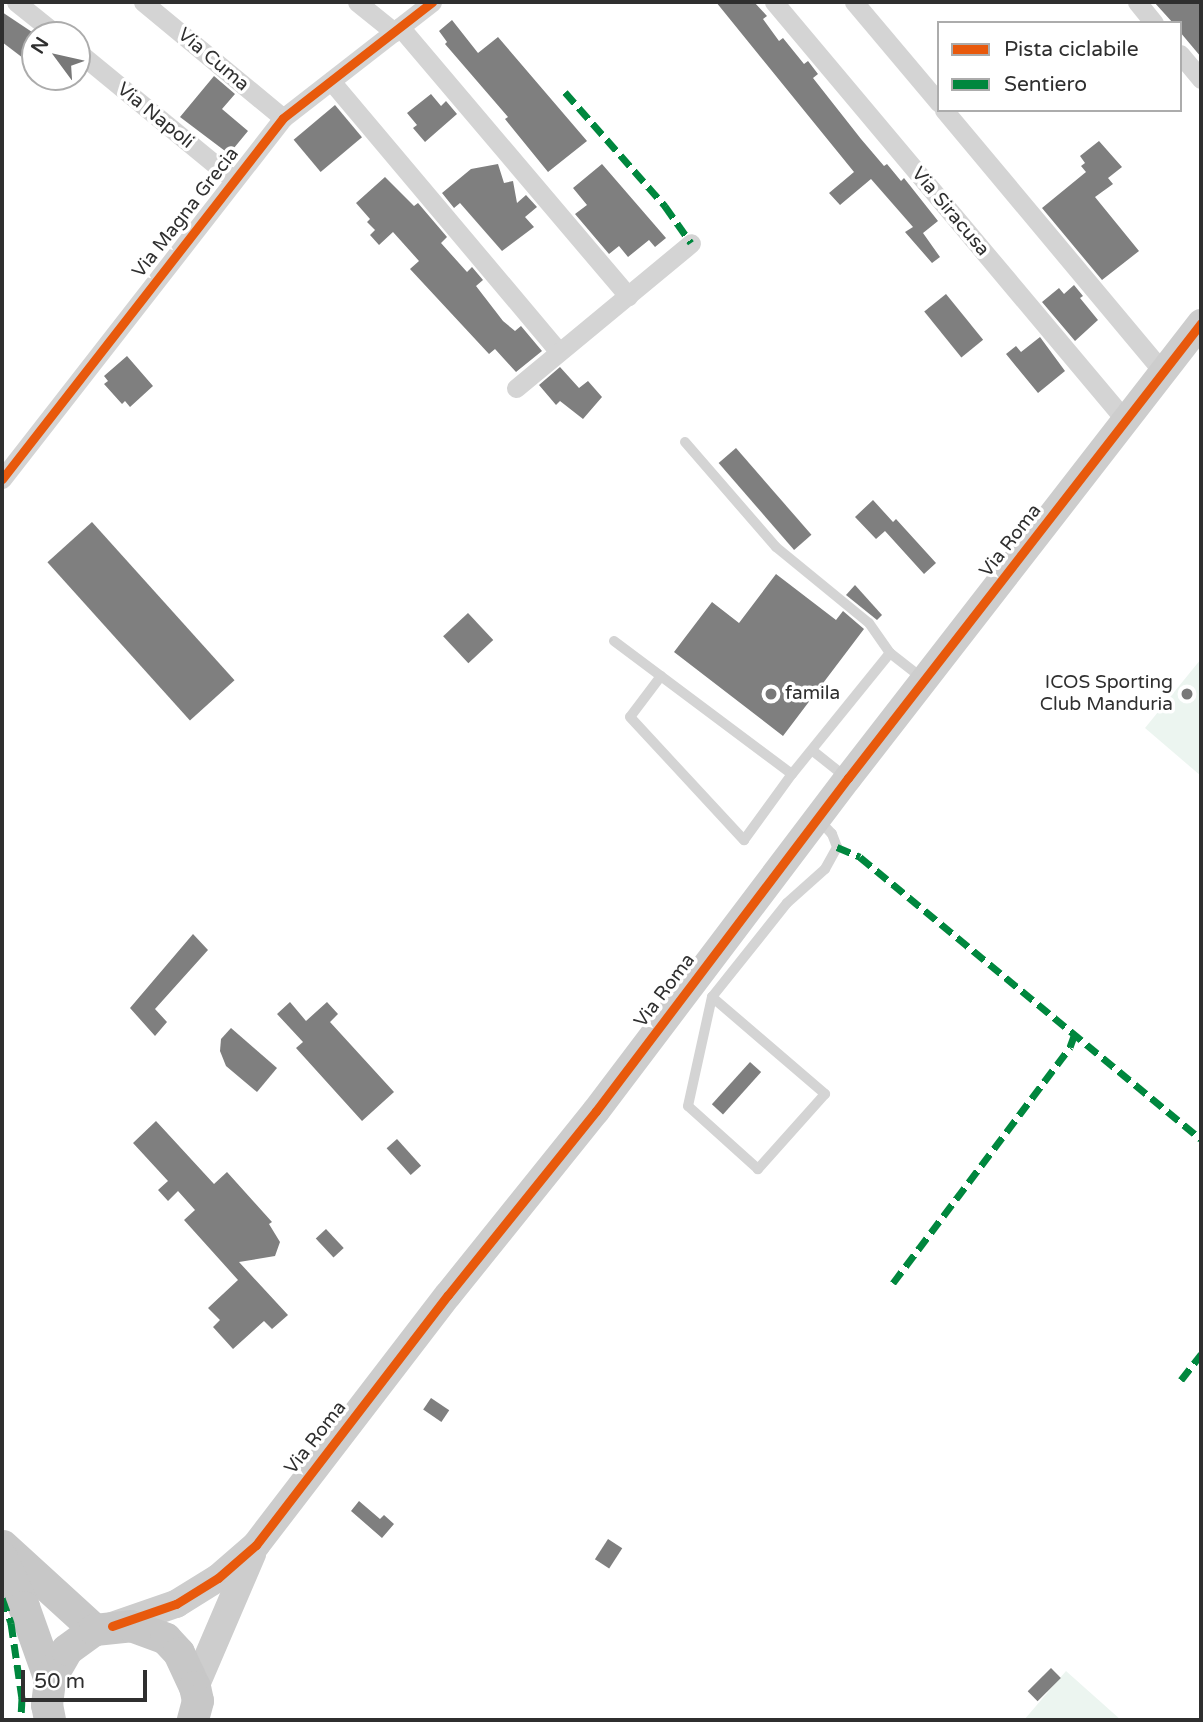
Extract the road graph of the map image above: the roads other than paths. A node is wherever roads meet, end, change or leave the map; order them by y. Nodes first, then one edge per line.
1 (16, 2) edge
2 (143, 2) edge
3 (357, 2) edge
4 (432, 2) edge
5 (774, 2) edge
6 (854, 2) edge
7 (1137, 2) edge
8 (40, 21) edge
9 (1152, 21) edge
10 (397, 29) junction
11 (1182, 56) edge
12 (91, 63) edge
13 (1201, 79) edge
14 (331, 81) junction
15 (937, 101) edge
16 (946, 112) edge
17 (283, 118) junction
18 (234, 180) junction
19 (691, 243) dead end
20 (628, 296) junction
21 (1201, 323) edge
22 (559, 352) junction
23 (1163, 372) junction
24 (516, 388) dead end
25 (1126, 422) junction
26 (685, 442) dead end
27 (2, 479) edge
28 (614, 641) dead end
29 (890, 653) junction
30 (661, 676) junction
31 (925, 680) junction
32 (813, 751) junction
33 (792, 774) junction
34 (848, 778) junction
35 (817, 818) junction
36 (712, 997) junction
37 (2, 1545) edge
38 (256, 1545) junction
39 (2, 1558) edge
40 (103, 1628) junction
41 (48, 1706) edge
42 (197, 1707) edge

1 - 8 street
2 - 17 street, Via Cuma
3 - 10 street
4 - 10 street, Via Magna Grecia
5 - 25 street, Via Siracusa
6 - 15 street
7 - 9 street
10 - 14 street, Via Magna Grecia
10 - 20 street
11 - 13 street
12 - 18 street, Via Napoli
14 - 17 street, Via Magna Grecia
14 - 22 street
16 - 23 street
17 - 18 street, Via Magna Grecia
18 - 27 street, Via Magna Grecia
19 - 20 street
20 - 22 street
21 - 23 street, Via Roma
22 - 24 street
23 - 25 street, Via Roma
25 - 31 street, Via Roma
26 - 29 lane
28 - 30 lane
29 - 31 lane
29 - 32 lane
30 - 33 lane
30 - 33 lane
31 - 34 street, Via Roma
32 - 33 lane
32 - 34 lane
34 - 35 street, Via Roma
35 - 36 lane
35 - 38 street, Via Roma
36 - 36 lane
37 - 40 main road
38 - 40 street, Via Roma
38 - 42 street, Via Roma
39 - 41 main road
40 - 41 main road
40 - 42 main road

